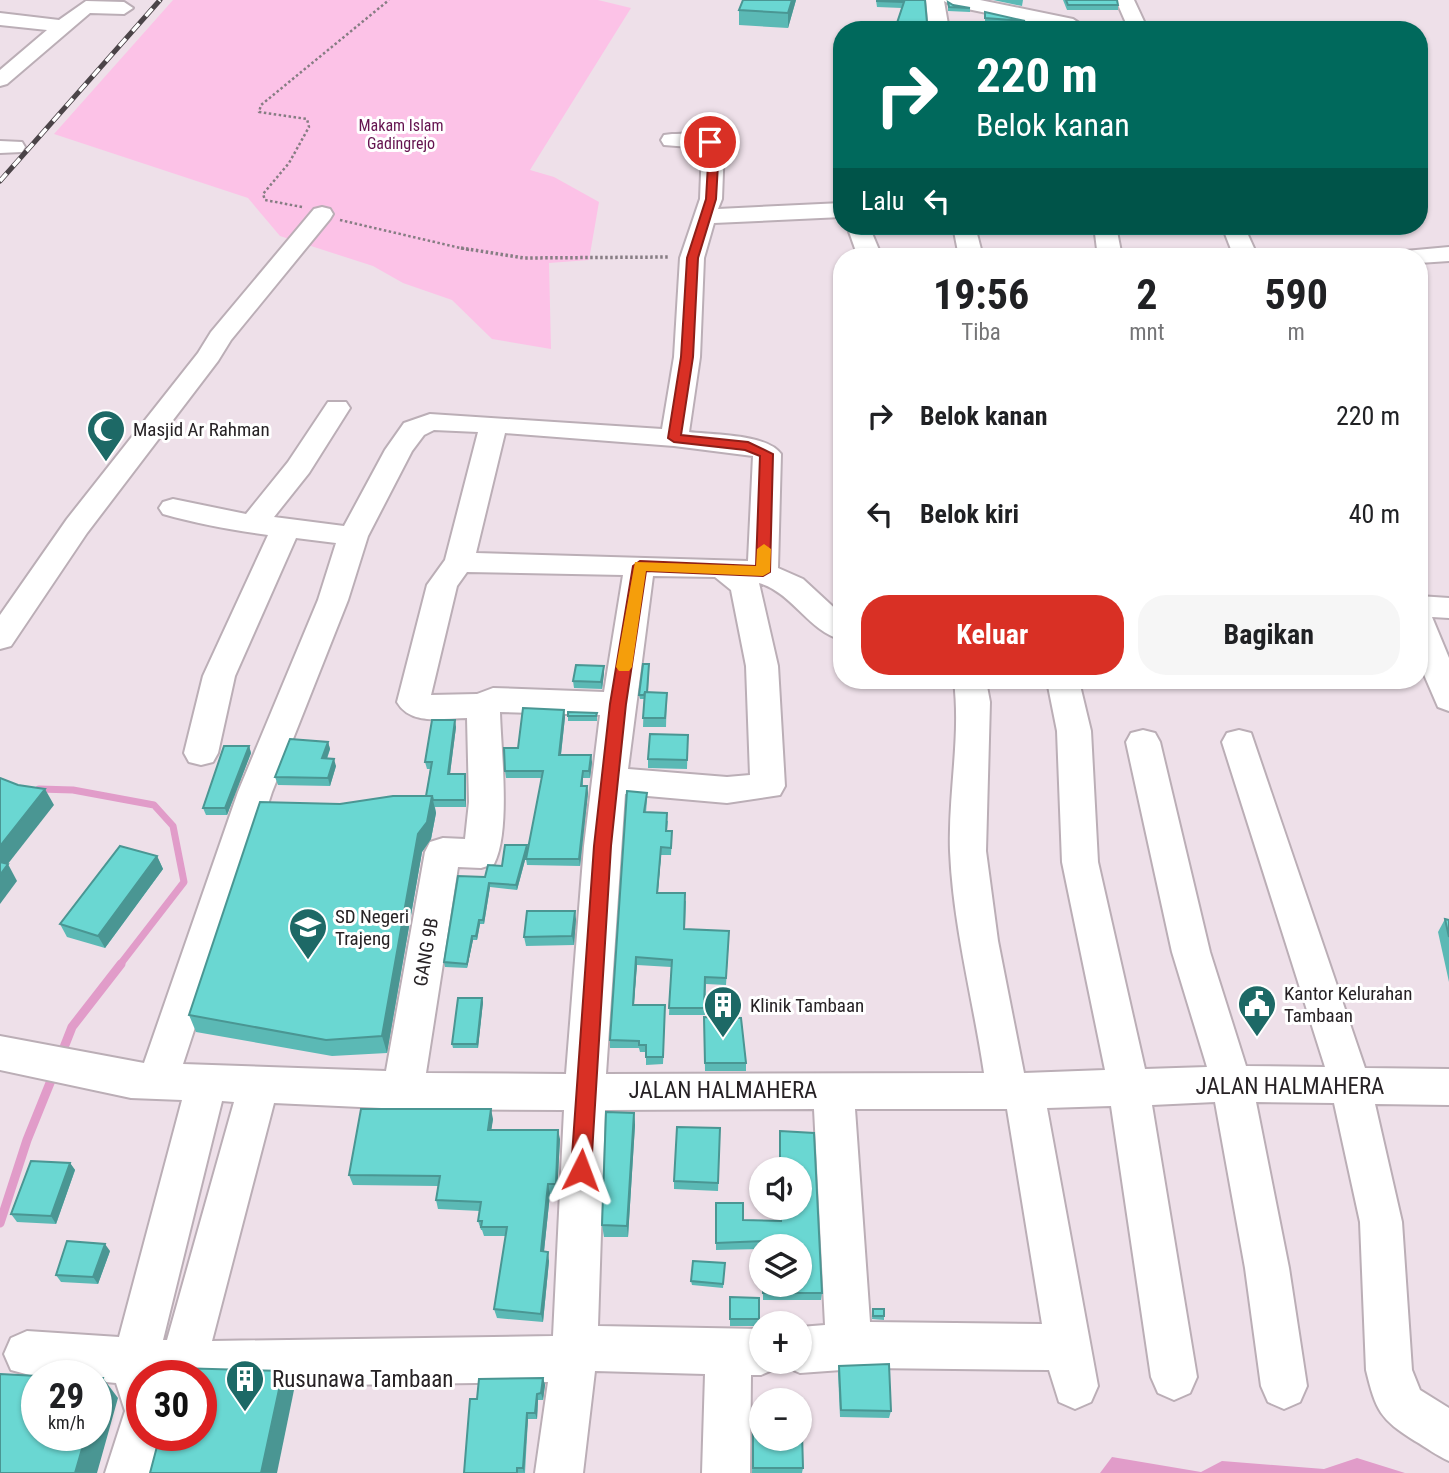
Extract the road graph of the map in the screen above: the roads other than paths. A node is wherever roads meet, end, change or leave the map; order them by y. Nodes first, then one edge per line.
1 (935, 0) edge
2 (953, 0) edge
3 (1125, 0) edge
4 (124, 8) dead end
5 (0, 19) edge
6 (938, 21) edge
7 (1054, 21) edge
8 (1135, 21) edge
9 (63, 26) junction
10 (0, 80) edge
11 (672, 140) dead end
12 (833, 210) edge
13 (322, 214) road end
14 (704, 217) junction
15 (1449, 254) edge
16 (1428, 255) edge
17 (337, 408) dead end
18 (494, 424) junction
19 (674, 438) junction
20 (173, 508) dead end
21 (255, 522) junction
22 (286, 527) junction
23 (353, 537) junction
24 (459, 562) junction
25 (640, 566) junction
26 (725, 570) junction
27 (763, 572) junction
28 (1428, 607) edge
29 (1449, 608) edge
30 (833, 624) edge
31 (0, 638) edge
32 (1428, 644) edge
33 (971, 689) edge
34 (1065, 689) edge
35 (1449, 699) edge
36 (618, 704) junction
37 (483, 706) junction
38 (1239, 741) dead end
39 (1143, 742) dead end
40 (201, 753) dead end
41 (610, 780) junction
42 (29, 1060) edge
43 (157, 1082) junction
44 (206, 1082) junction
45 (1350, 1083) junction
46 (1233, 1084) junction
47 (259, 1085) junction
48 (1449, 1087) edge
49 (1129, 1089) junction
50 (585, 1090) junction
51 (833, 1090) junction
52 (1016, 1090) junction
53 (403, 1091) junction
54 (166, 1243) junction
55 (215, 1246) junction
56 (849, 1348) junction
57 (812, 1350) edge
58 (745, 1352) edge
59 (574, 1353) junction
60 (27, 1354) dead end
61 (159, 1360) edge
62 (164, 1360) edge
63 (126, 1369) edge
64 (217, 1371) edge
65 (1174, 1377) dead end
66 (1284, 1386) dead end
67 (1449, 1437) edge
68 (135, 1451) edge
69 (128, 1473) edge
70 (559, 1473) edge
71 (726, 1473) edge

1 - 6 street
2 - 7 street
3 - 8 street
4 - 9 street
5 - 9 street
9 - 10 street
11 - 14 street
12 - 14 street
13 - 31 street
14 - 19 street
15 - 16 street
17 - 21 street
18 - 19 street
18 - 23 street
18 - 24 street
19 - 27 street
20 - 21 street
21 - 22 street
22 - 23 street
22 - 40 street
23 - 43 street
24 - 25 street
24 - 37 street
25 - 26 street
25 - 36 street
26 - 27 street
26 - 41 street
27 - 30 street
28 - 29 street
32 - 35 street
33 - 52 street
34 - 49 street
36 - 37 street
36 - 41 street
37 - 53 street, GANG 9B
38 - 45 street
39 - 46 street
41 - 50 street
42 - 43 street, JALAN HALMAHERA
43 - 44 street, JALAN HALMAHERA
44 - 47 street, JALAN HALMAHERA
44 - 54 street
45 - 46 street, JALAN HALMAHERA
45 - 48 street, JALAN HALMAHERA
45 - 67 street
46 - 49 street, JALAN HALMAHERA
46 - 66 street
47 - 53 street, JALAN HALMAHERA
47 - 55 street
49 - 52 street, JALAN HALMAHERA
49 - 65 street
50 - 51 street, JALAN HALMAHERA
50 - 53 street, JALAN HALMAHERA
50 - 59 street
51 - 52 street, JALAN HALMAHERA
51 - 56 street
52 - 56 street
54 - 55 street
54 - 61 street
55 - 62 street
56 - 57 street
58 - 59 street
58 - 71 street
59 - 64 street
59 - 70 street
60 - 63 street
68 - 69 street

